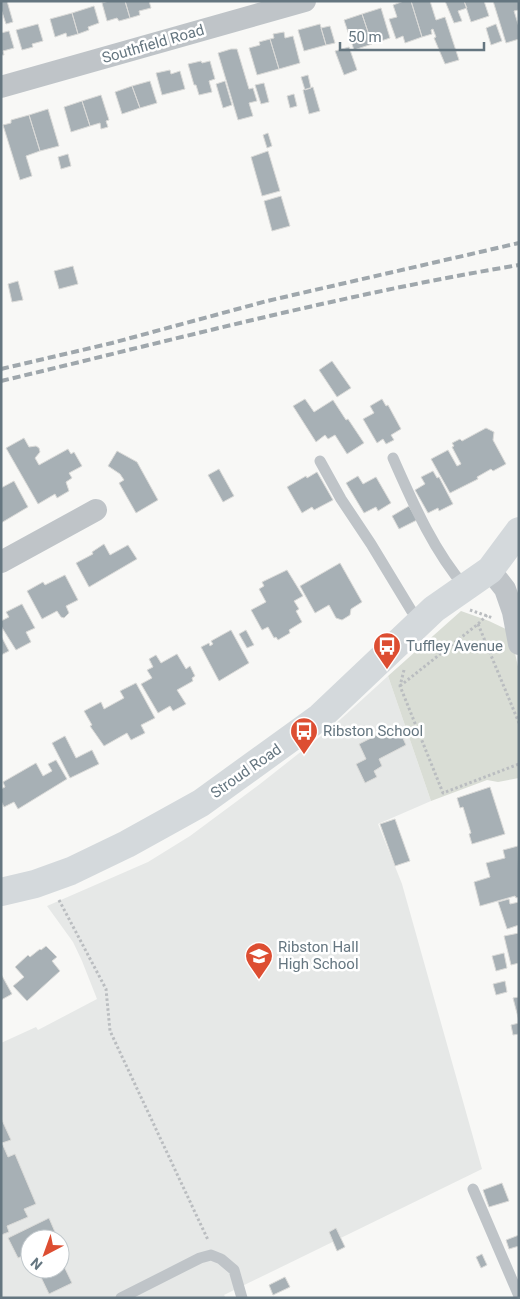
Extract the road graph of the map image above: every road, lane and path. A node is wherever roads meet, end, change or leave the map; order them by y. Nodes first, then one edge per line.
1 (305, 1) edge
2 (1, 87) edge
3 (393, 458) dead end
4 (320, 461) dead end
5 (96, 510) dead end
6 (519, 531) edge
7 (1, 562) edge
8 (490, 570) junction
9 (467, 599) junction
10 (486, 615) junction
11 (421, 621) junction
12 (478, 624) junction
13 (517, 638) edge
14 (519, 724) edge
15 (519, 764) edge
16 (49, 880) junction
17 (1, 892) edge
18 (473, 1189) dead end
19 (211, 1255) junction
20 (519, 1296) edge
21 (121, 1298) edge
22 (242, 1298) edge

1 - 2 street, Southfield Road
3 - 9 lane
4 - 11 lane
5 - 7 street
6 - 8 main road, Stroud Road
8 - 9 main road, Stroud Road
8 - 13 street
9 - 10 path
9 - 11 main road, Stroud Road
10 - 12 path
10 - 13 path
11 - 16 main road, Stroud Road
12 - 14 path
12 - 15 path
16 - 17 main road, Stroud Road
16 - 19 path
18 - 20 lane
19 - 21 lane
19 - 22 lane

